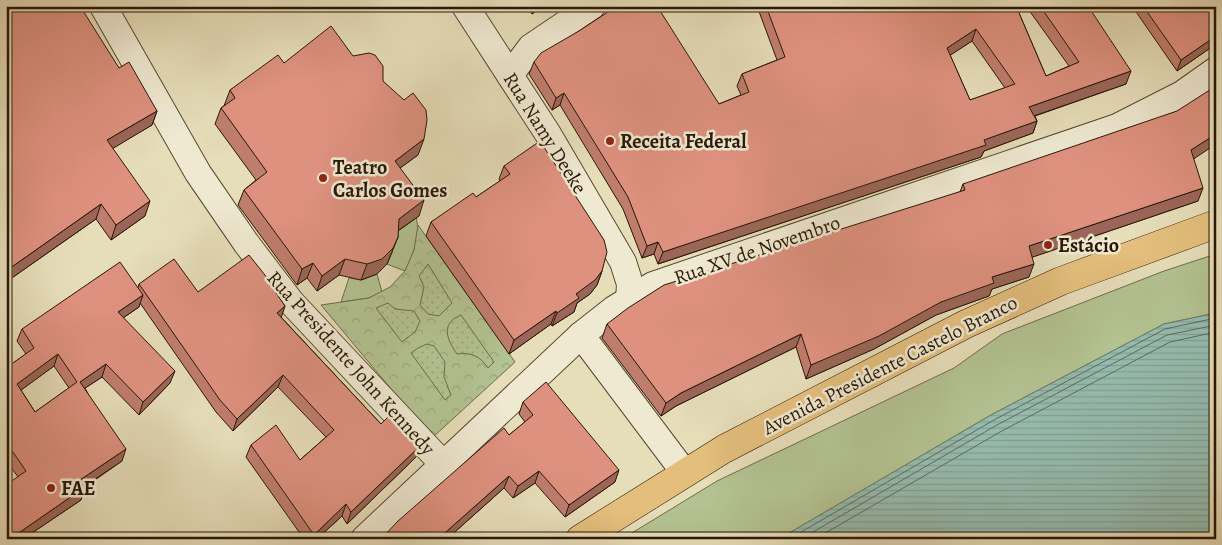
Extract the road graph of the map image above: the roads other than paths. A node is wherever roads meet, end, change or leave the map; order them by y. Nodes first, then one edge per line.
1 (103, 6) edge
2 (465, 6) edge
3 (592, 6) edge
4 (531, 47) junction
5 (496, 52) junction
6 (1216, 70) edge
7 (510, 75) junction
8 (1216, 224) edge
9 (623, 262) junction
10 (653, 285) junction
11 (629, 300) junction
12 (581, 335) junction
13 (443, 464) junction
14 (684, 472) junction
15 (364, 539) edge
16 (580, 539) edge

1 - 13 street, Rua Presidente John Kennedy
2 - 5 street, Rua Namy Deeke
3 - 4 street
4 - 5 street
4 - 7 street
5 - 7 street, Rua Namy Deeke
6 - 10 street, Rua XV de Novembro
7 - 9 street, Rua Namy Deeke
8 - 14 main road, Avenida Presidente Castelo Branco
9 - 10 street, Rua Namy Deeke
9 - 11 street, Rua Namy Deeke
10 - 11 street, Rua XV de Novembro
11 - 12 street, Rua XV de Novembro
12 - 13 street, Rua XV de Novembro
12 - 14 street
13 - 15 street, Rua XV de Novembro
14 - 16 main road, Avenida Presidente Castelo Branco

